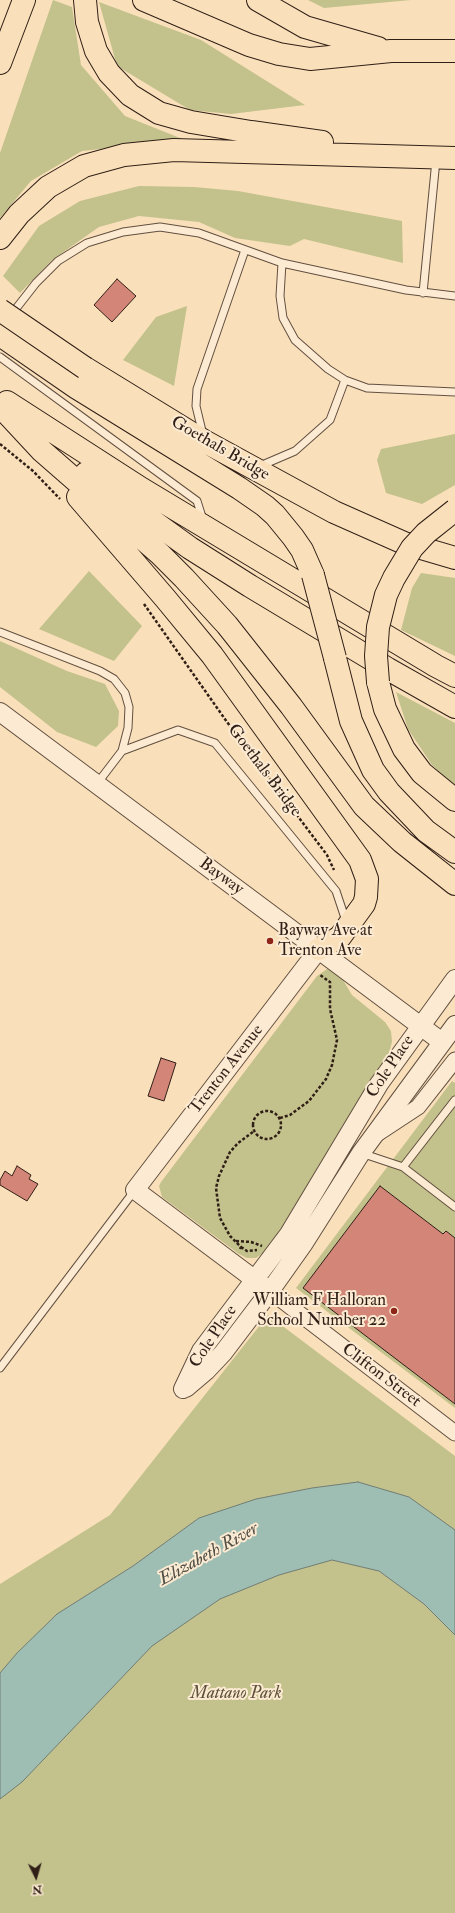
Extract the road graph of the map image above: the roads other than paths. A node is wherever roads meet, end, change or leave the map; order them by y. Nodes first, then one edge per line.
1 (24, 0) edge
2 (85, 0) edge
3 (258, 0) edge
4 (148, 1) edge
5 (391, 51) junction
6 (455, 51) edge
7 (0, 63) edge
8 (446, 158) edge
9 (0, 238) edge
10 (245, 250) junction
11 (282, 263) junction
12 (424, 293) junction
13 (455, 296) edge
14 (0, 310) edge
15 (0, 332) edge
16 (0, 335) edge
17 (0, 357) edge
18 (345, 380) junction
19 (455, 392) edge
20 (0, 397) edge
21 (0, 402) edge
22 (0, 406) edge
23 (204, 441) junction
24 (49, 454) junction
25 (252, 468) junction
26 (455, 510) edge
27 (205, 528) junction
28 (455, 558) edge
29 (0, 632) edge
30 (455, 676) edge
31 (455, 707) edge
32 (0, 712) edge
33 (122, 751) junction
34 (96, 785) junction
35 (455, 800) edge
36 (401, 805) junction
37 (455, 838) edge
38 (455, 852) edge
39 (455, 884) edge
40 (348, 926) junction
41 (319, 950) junction
42 (455, 979) edge
43 (455, 1025) edge
44 (420, 1026) junction
45 (442, 1042) junction
46 (455, 1060) edge
47 (455, 1100) edge
48 (365, 1146) junction
49 (403, 1167) junction
50 (135, 1190) junction
51 (455, 1207) edge
52 (255, 1280) junction
53 (270, 1291) junction
54 (0, 1368) edge
55 (455, 1433) edge

1 - 7 highway
2 - 8 highway
3 - 5 highway
4 - 5 highway
5 - 6 highway
8 - 9 highway
8 - 12 lane
10 - 11 lane
10 - 15 lane
10 - 23 lane
11 - 12 lane
11 - 18 lane
12 - 13 lane
14 - 23 highway, Goethals Bridge, bridge
16 - 36 highway, bridge
17 - 27 lane
18 - 19 lane
18 - 25 lane
20 - 24 highway
21 - 24 highway
22 - 24 highway
23 - 25 highway, Goethals Bridge
24 - 27 highway
24 - 31 highway
24 - 39 highway
24 - 40 highway
25 - 28 highway, Goethals Bridge
26 - 35 highway, bridge
27 - 30 highway
29 - 33 lane
32 - 34 street, Bayway
33 - 34 lane
33 - 40 lane
34 - 41 street, Bayway
36 - 37 highway
36 - 38 highway
40 - 41 highway
41 - 44 street, Bayway
41 - 50 street, Trenton Avenue
42 - 44 street, Cole Place
43 - 45 street, Cole Place
44 - 45 street, Bayway
44 - 52 street, Cole Place
45 - 48 street, Cole Place
46 - 48 street, Cole Place
47 - 49 lane
48 - 49 lane
48 - 53 street, Cole Place
49 - 51 lane
50 - 52 street, Clifton Street
50 - 54 lane
52 - 53 street, Clifton Street
52 - 53 street, Cole Place
53 - 55 street, Clifton Street

